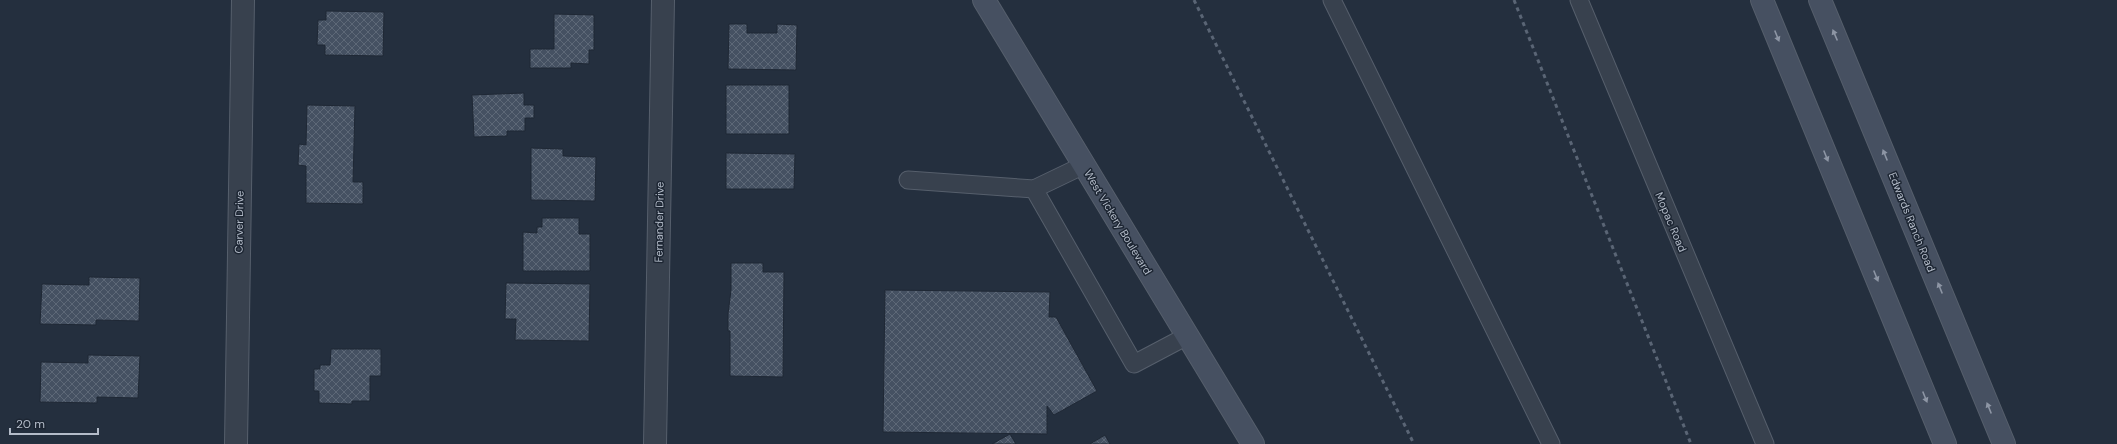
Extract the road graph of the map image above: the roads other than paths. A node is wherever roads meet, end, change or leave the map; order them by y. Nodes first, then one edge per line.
1 (243, 0) edge
2 (663, 0) edge
3 (984, 0) edge
4 (1332, 0) edge
5 (1580, 0) edge
6 (1762, 0) edge
7 (1820, 0) edge
8 (1084, 165) junction
9 (908, 180) dead end
10 (1034, 189) junction
11 (1187, 336) junction
12 (1250, 443) edge
13 (236, 444) edge
14 (655, 444) edge
15 (1551, 444) edge
16 (1765, 444) edge
17 (1945, 444) edge
18 (2004, 444) edge

1 - 13 street, Carver Drive
2 - 14 street, Fernander Drive
3 - 8 street, West Vickery Boulevard
4 - 15 lane
5 - 16 lane, Mopac Road
6 -> 17 street
18 -> 7 street, Edwards Ranch Road
8 - 10 lane
8 - 11 street, West Vickery Boulevard
9 - 10 lane
10 - 11 lane
11 - 12 street, West Vickery Boulevard

